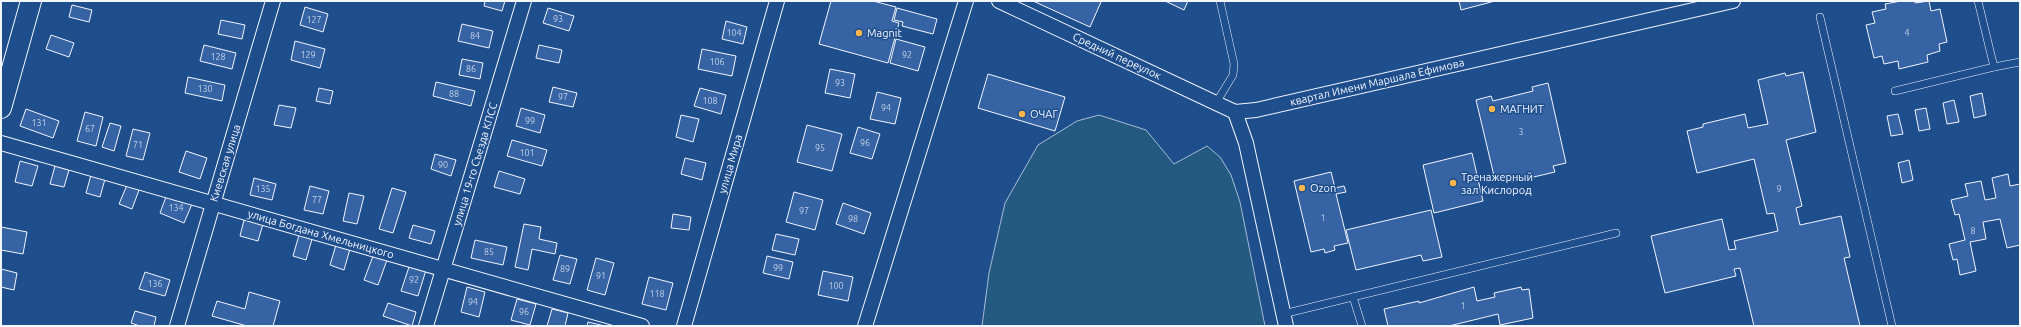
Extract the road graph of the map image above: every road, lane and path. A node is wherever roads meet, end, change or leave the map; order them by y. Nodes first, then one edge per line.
1 (31, 1) edge
2 (273, 1) edge
3 (524, 1) edge
4 (776, 1) edge
5 (966, 1) edge
6 (999, 1) edge
7 (1220, 1) edge
8 (1733, 1) edge
9 (1978, 1) edge
10 (1820, 18) dead end
11 (2020, 62) edge
12 (1994, 67) junction
13 (1895, 92) dead end
14 (1216, 103) junction
15 (1, 108) edge
16 (1235, 112) junction
17 (1, 143) edge
18 (213, 204) junction
19 (1616, 233) dead end
20 (443, 269) junction
21 (1353, 297) junction
22 (1284, 320) edge
23 (177, 326) edge
24 (426, 326) edge
25 (642, 326) edge
26 (684, 326) edge
27 (865, 326) edge
28 (1362, 326) edge
29 (1892, 326) edge

1 - 15 main road
2 - 18 street, Киевская улица
3 - 20 street, улица 19-го Съезда КПСС
4 - 26 street, улица Мира
5 - 27 street
6 - 14 street, Средний переулок
7 - 14 lane
8 - 16 street, квартал Имени Маршала Ефимова
9 - 12 lane
10 - 29 lane
11 - 12 lane
12 - 13 lane
14 - 16 street, Средний переулок
16 - 22 street
17 - 18 street, улица Богдана Хмельницкого
18 - 20 street, улица Богдана Хмельницкого
18 - 23 street, Киевская улица
19 - 21 lane
20 - 24 street, улица 19-го Съезда КПСС
20 - 25 street, улица Богдана Хмельницкого
21 - 22 lane
21 - 28 lane

